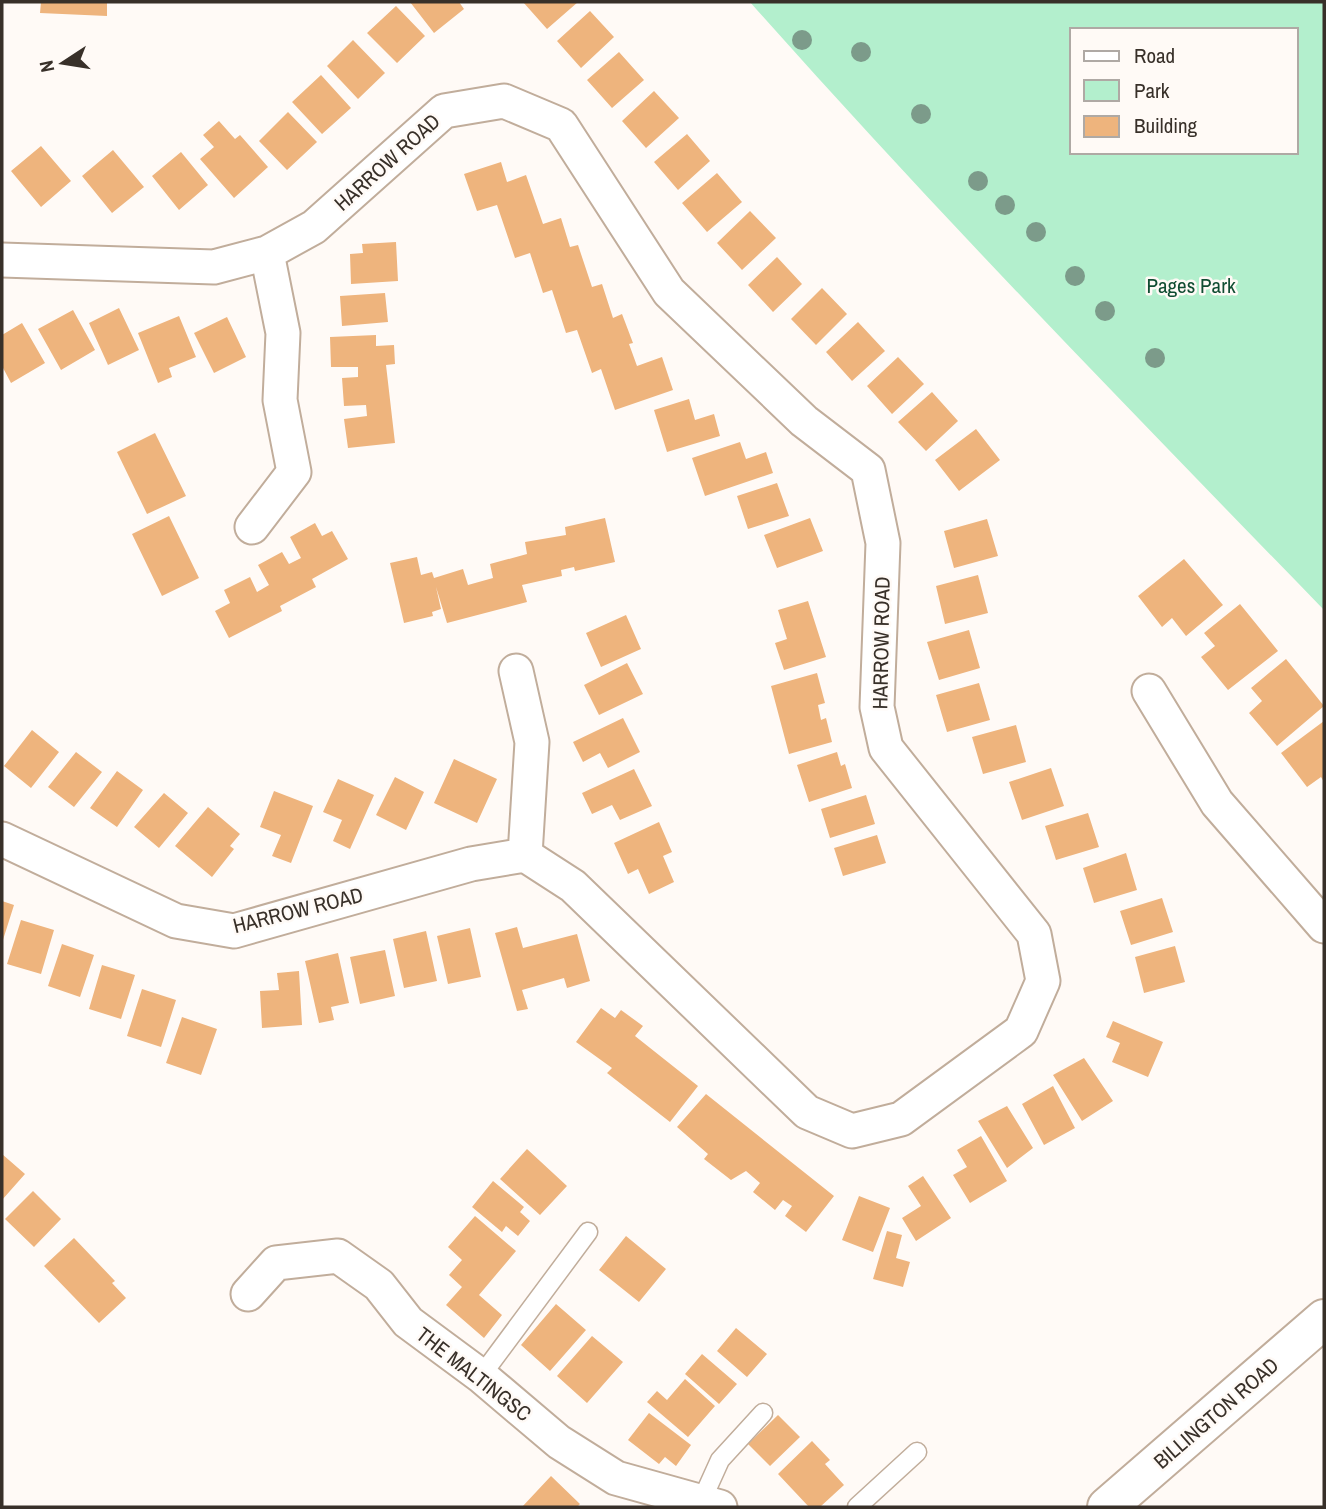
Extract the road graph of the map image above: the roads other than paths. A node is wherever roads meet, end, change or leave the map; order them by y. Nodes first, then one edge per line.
1 (267, 253) junction
2 (2, 260) edge
3 (252, 527) dead end
4 (516, 671) dead end
5 (1149, 691) dead end
6 (2, 839) edge
7 (525, 855) junction
8 (1324, 926) edge
9 (588, 1232) dead end
10 (248, 1294) dead end
11 (1324, 1319) edge
12 (481, 1376) junction
13 (763, 1413) dead end
14 (917, 1452) dead end
15 (659, 1500) edge
16 (711, 1505) edge
17 (857, 1507) edge
18 (1107, 1507) edge

1 - 2 street, HARROW ROAD
1 - 3 street
1 - 7 street, HARROW ROAD
4 - 7 street
5 - 8 street
6 - 7 street, HARROW ROAD
9 - 12 lane
10 - 12 street, THE MALTINGSC
11 - 18 street, BILLINGTON ROAD
12 - 15 street, THE MALTINGSC
13 - 16 lane
14 - 17 lane
15 - 16 street, THE MALTINGSC

